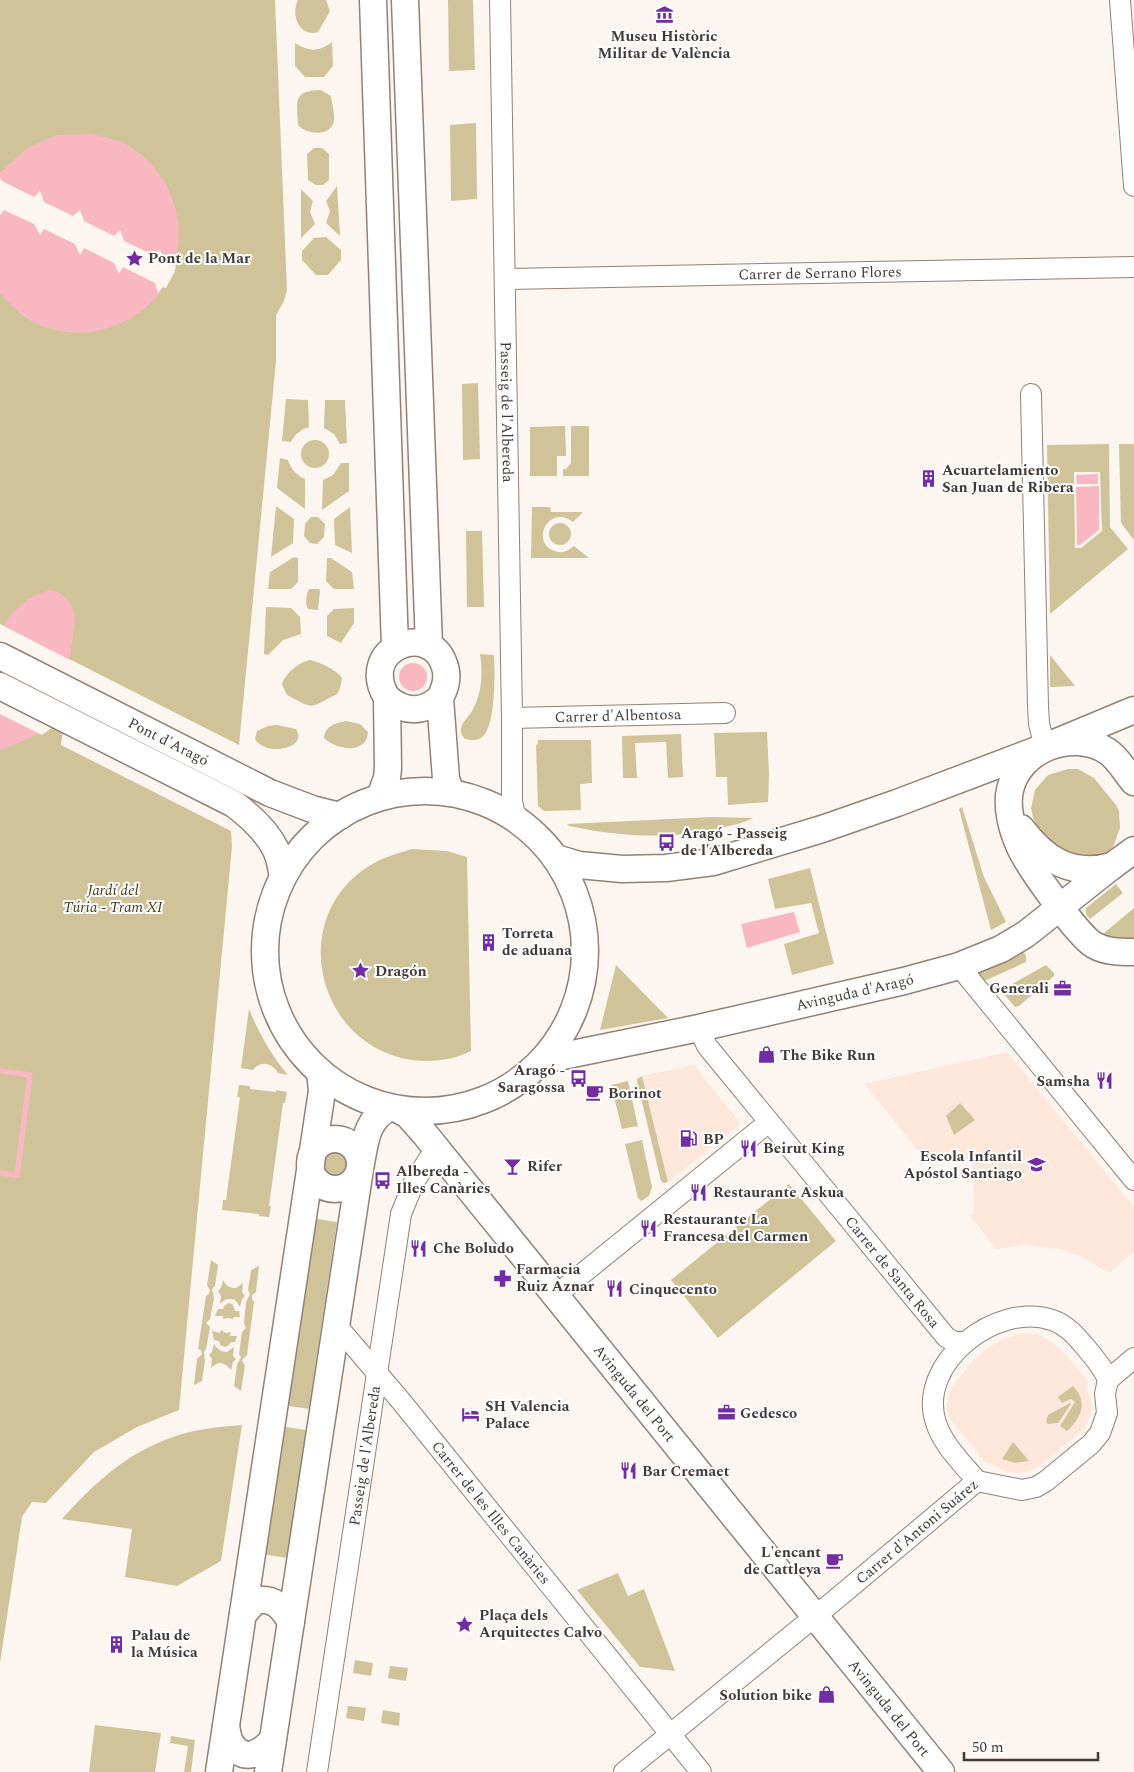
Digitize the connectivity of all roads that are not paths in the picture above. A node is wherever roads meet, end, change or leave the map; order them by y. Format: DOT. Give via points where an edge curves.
graph roads {
  1 [pos="373,0"];
  2 [pos="405,0"];
  3 [pos="500,0"];
  4 [pos="1120,0"];
  5 [pos="1134,186"];
  6 [pos="1134,267"];
  7 [pos="382,272"];
  8 [pos="415,273"];
  9 [pos="505,279"];
  10 [pos="416,299"];
  11 [pos="383,300"];
  12 [pos="1031,394"];
  13 [pos="428,646"];
  14 [pos="396,647"];
  15 [pos="0,656"];
  16 [pos="0,686"];
  17 [pos="388,698"];
  18 [pos="440,698"];
  19 [pos="1134,710"];
  20 [pos="725,713"];
  21 [pos="512,718"];
  22 [pos="1045,747"];
  23 [pos="1134,782"];
  24 [pos="451,793"];
  25 [pos="380,797"];
  26 [pos="1009,803"];
  27 [pos="340,816"];
  28 [pos="521,823"];
  29 [pos="1134,841"];
  30 [pos="1134,850"];
  31 [pos="556,858"];
  32 [pos="1112,866"];
  33 [pos="283,877"];
  34 [pos="1060,907"];
  35 [pos="1129,953"];
  36 [pos="960,966"];
  37 [pos="699,1028"];
  38 [pos="543,1060"];
  39 [pos="320,1072"];
  40 [pos="394,1108"];
  41 [pos="769,1122"];
  42 [pos="436,1148"];
  43 [pos="310,1161"];
  44 [pos="360,1169"];
  45 [pos="1134,1180"];
  46 [pos="555,1296"];
  47 [pos="337,1326"];
  48 [pos="965,1342"];
  49 [pos="1134,1358"];
  50 [pos="377,1373"];
  51 [pos="1108,1380"];
  52 [pos="977,1481"];
  53 [pos="242,1614"];
  54 [pos="814,1616"];
  55 [pos="291,1622"];
  56 [pos="226,1726"];
  57 [pos="670,1734"];
  58 [pos="273,1739"];
  59 [pos="219,1772"];
  60 [pos="268,1772"];
  61 [pos="317,1772"];
  62 [pos="624,1772"];
  63 [pos="701,1772"];
  64 [pos="941,1772"];
  1 -- 7 [label="main road"];
  2 -- 8 [label="main road"];
  3 -- 9 [label="street, Passeig de l'Albereda"];
  4 -- 5 [label="street"];
  6 -- 9 [label="street, Carrer de Serrano Flores"];
  7 -- 8 [label="main road" via="398,260 411,266"];
  7 -- 11 [label="main road"];
  8 -- 10 [label="main road"];
  9 -- 21 [label="street, Passeig de l'Albereda"];
  10 -- 11 [label="main road" via="400,312 387,307"];
  10 -- 13 [label="main road"];
  11 -- 14 [label="main road"];
  12 -- 22 [label="street" via="1038,706"];
  13 -- 14 [label="main road" via="412,642"];
  13 -- 18 [label="main road" via="437,652 446,669 445,689"];
  14 -- 17 [label="main road" via="382,662 380,671 382,690"];
  15 -- 27 [label="main road, Pont d'Aragó" via="293,802"];
  16 -- 33 [label="main road, Pont d'Aragó" via="234,804 260,827 276,850"];
  17 -- 18 [label="main road" via="395,705 414,710 424,709"];
  17 -- 25 [label="main road" via="388,768"];
  18 -- 24 [label="main road" via="446,779"];
  19 -- 22 [label="main road"];
  20 -- 21 [label="street, Carrer d'Albentosa"];
  21 -- 28 [label="street, Passeig de l'Albereda" via="512,801"];
  22 -- 23 [label="main road" via="1066,741 1087,742 1107,750"];
  22 -- 26 [label="main road" via="1017,772 1010,789"];
  22 -- 31 [label="main road" via="822,829 712,862 666,868 622,868 579,865"];
  24 -- 25 [label="main road" via="412,792"];
  24 -- 28 [label="main road" via="500,810"];
  25 -- 27 [label="main road"];
  26 -- 32 [label="main road" via="1033,845 1051,858 1081,870"];
  26 -- 34 [label="main road" via="1019,846"];
  27 -- 33 [label="main road" via="301,849"];
  28 -- 31 [label="main road"];
  29 -- 32 [label="main road"];
  30 -- 32 [label="main road, Avinguda d'Aragó"];
  31 -- 38 [label="main road" via="582,916 584,979 567,1027"];
  32 -- 34 [label="main road, Avinguda d'Aragó"];
  33 -- 39 [label="main road" via="272,902 265,957 277,1011 306,1058"];
  34 -- 35 [label="main road" via="1085,939 1101,948"];
  34 -- 36 [label="main road, Avinguda d'Aragó" via="1018,939"];
  36 -- 37 [label="main road, Avinguda d'Aragó" via="904,982"];
  36 -- 45 [label="street"];
  37 -- 38 [label="main road, Avinguda d'Aragó"];
  37 -- 41 [label="street, Carrer de Santa Rosa" via="707,1046"];
  38 -- 40 [label="main road" via="496,1096 448,1110"];
  39 -- 40 [label="main road" via="351,1093"];
  39 -- 43 [label="main road" via="322,1091"];
  40 -- 42 [label="main road, Avinguda del Port" via="408,1115"];
  40 -- 44 [label="main road" via="379,1113 369,1129"];
  41 -- 46 [label="street"];
  41 -- 48 [label="street, Carrer de Santa Rosa" via="946,1337 954,1342"];
  42 -- 46 [label="main road, Avinguda del Port"];
  42 -- 50 [label="street, Passeig de l'Albereda" via="412,1187 401,1214"];
  43 -- 44 [label="main road" via="314,1177 327,1188 344,1188 352,1183"];
  43 -- 44 [label="main road" via="324,1142 339,1140 353,1147"];
  43 -- 53 [label="main road"];
  44 -- 47 [label="main road"];
  46 -- 54 [label="main road, Avinguda del Port"];
  47 -- 50 [label="street, Carrer de les Illes Canàries"];
  47 -- 55 [label="main road"];
  48 -- 51 [label="street" via="1009,1318 1038,1316 1054,1320 1077,1338 1104,1370"];
  48 -- 52 [label="street" via="938,1376 932,1405 941,1435"];
  49 -- 51 [label="street"];
  50 -- 57 [label="street, Carrer de les Illes Canàries"];
  50 -- 61 [label="street, Passeig de l'Albereda"];
  51 -- 52 [label="street, Carrer d'Antoni Suárez" via="1105,1394 1107,1413 1100,1433 1046,1482 1022,1490"];
  52 -- 54 [label="street, Carrer d'Antoni Suárez"];
  53 -- 55 [label="main road" via="256,1600 266,1599 283,1608"];
  53 -- 56 [label="main road"];
  54 -- 57 [label="street, Carrer d'Antoni Suárez"];
  54 -- 64 [label="main road, Avinguda del Port"];
  55 -- 58 [label="main road"];
  56 -- 58 [label="main road" via="229,1741 245,1754 255,1755 265,1750"];
  56 -- 59 [label="main road"];
  57 -- 62 [label="street, Carrer d'Antoni Suárez"];
  57 -- 63 [label="street, Carrer de les Illes Canàries"];
  58 -- 60 [label="main road"];
}
